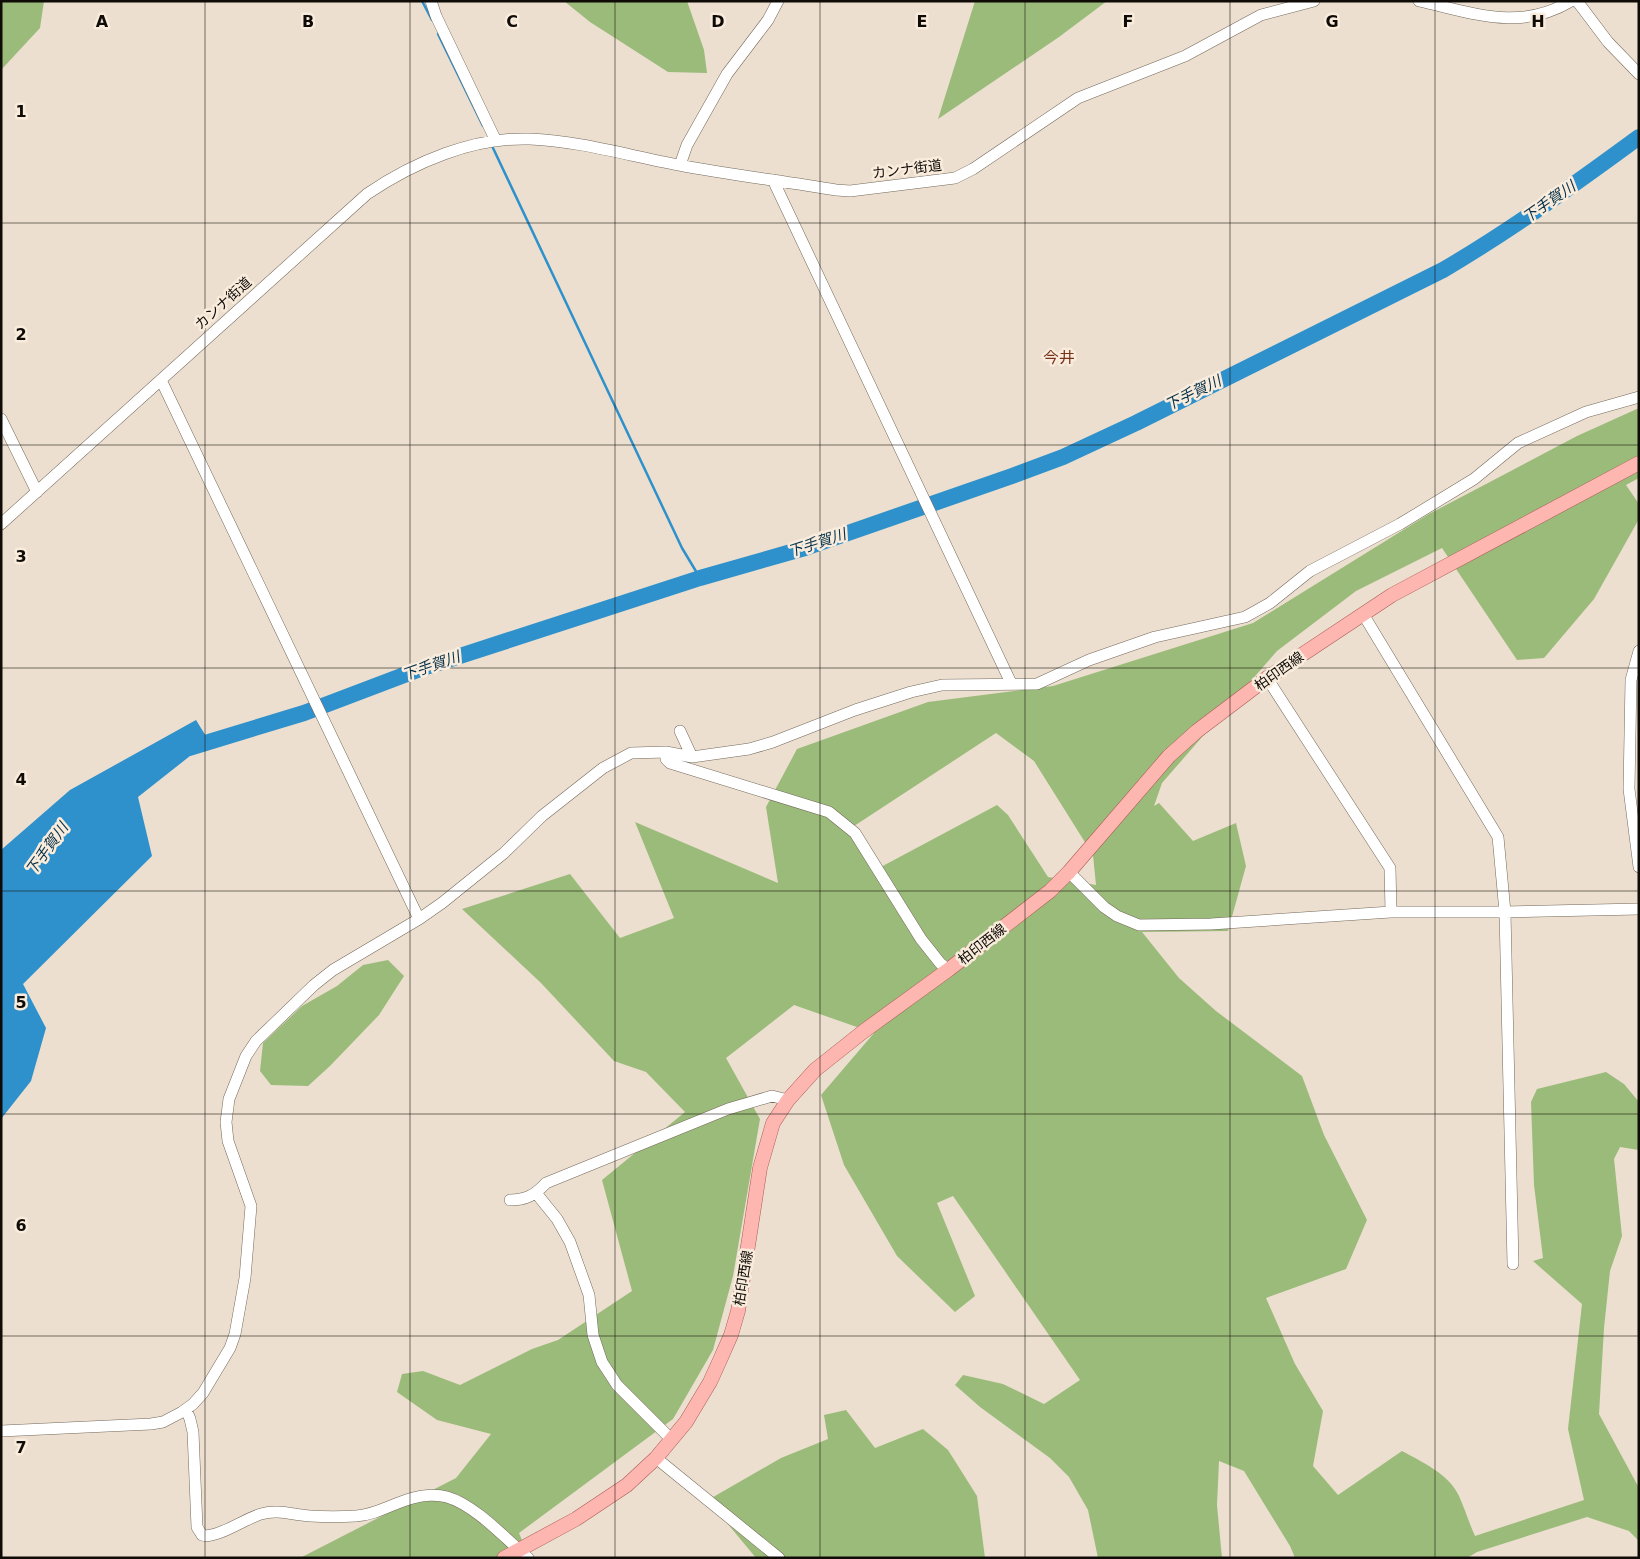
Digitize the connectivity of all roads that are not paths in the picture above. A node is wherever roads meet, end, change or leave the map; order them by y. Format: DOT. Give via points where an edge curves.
graph roads {
  1 [pos="431,1"];
  2 [pos="778,1"];
  3 [pos="1314,1"];
  4 [pos="1419,1"];
  5 [pos="1571,1"];
  6 [pos="1577,1"];
  7 [pos="1558,4"];
  8 [pos="1639,74"];
  9 [pos="492,142"];
  10 [pos="680,166"];
  11 [pos="773,180"];
  12 [pos="161,380"];
  13 [pos="1639,397"];
  14 [pos="1,419"];
  15 [pos="1639,463"];
  16 [pos="37,492"];
  17 [pos="1,524"];
  18 [pos="1363,614"];
  19 [pos="1639,651"];
  20 [pos="1267,678"];
  21 [pos="1011,683"];
  22 [pos="680,731"];
  23 [pos="666,752"];
  24 [pos="692,757"];
  25 [pos="1639,867"];
  26 [pos="1068,872"];
  27 [pos="1639,909"];
  28 [pos="1391,912"];
  29 [pos="1505,912"];
  30 [pos="419,919"];
  31 [pos="948,970"];
  32 [pos="788,1100"];
  33 [pos="536,1194"];
  34 [pos="510,1200"];
  35 [pos="1513,1264"];
  36 [pos="186,1410"];
  37 [pos="1,1431"];
  38 [pos="672,1440"];
  39 [pos="656,1458"];
  40 [pos="524,1554"];
  41 [pos="504,1558"];
  42 [pos="779,1558"];
  1 -- 9 [label="street"];
  2 -- 10 [label="street" via="768,20 727,74 687,145"];
  3 -- 11 [label="street, カンナ街道" via="1261,15 1185,56 1078,98 955,178 850,191"];
  4 -- 7 [label="street" via="1497,18 1517,19 1538,16"];
  5 -- 7 [label="street"];
  6 -- 8 [label="street" via="1608,42"];
  9 -- 10 [label="street, カンナ街道" via="523,139 555,141"];
  9 -- 12 [label="street, カンナ街道" via="431,160 390,178 368,194"];
  10 -- 11 [label="street, カンナ街道"];
  11 -- 21 [label="street"];
  12 -- 16 [label="street, カンナ街道"];
  12 -- 30 [label="street"];
  13 -- 21 [label="street" via="1586,412 1518,443 1474,479 1400,524 1310,571 1270,604 1245,617 1155,637 1089,660 1037,684"];
  14 -- 16 [label="street"];
  15 -- 18 [label="main road, 柏印西線" via="1420,579"];
  16 -- 17 [label="street, カンナ街道"];
  18 -- 20 [label="main road, 柏印西線"];
  18 -- 29 [label="street" via="1498,837"];
  19 -- 25 [label="street" via="1631,680 1629,789"];
  20 -- 26 [label="main road, 柏印西線" via="1169,756"];
  20 -- 28 [label="street" via="1390,868"];
  21 -- 24 [label="street" via="942,685 910,692 773,742 749,749"];
  22 -- 24 [label="street"];
  23 -- 24 [label="street"];
  23 -- 30 [label="street" via="632,753 602,768 542,816 497,859"];
  23 -- 31 [label="street" via="670,763 829,812 847,825 920,939"];
  26 -- 28 [label="street" via="1104,907 1139,925 1211,924"];
  26 -- 31 [label="main road, 柏印西線" via="1050,891"];
  27 -- 29 [label="street"];
  28 -- 29 [label="street"];
  29 -- 35 [label="street"];
  30 -- 36 [label="street" via="332,970 271,1026 246,1056 229,1099 226,1122 228,1141 251,1206 245,1278 230,1348 203,1393"];
  31 -- 32 [label="main road, 柏印西線" via="815,1070"];
  32 -- 33 [label="street" via="772,1096 728,1109 546,1183"];
  32 -- 38 [label="main road, 柏印西線" via="773,1123 762,1161 742,1289 731,1335 710,1382"];
  33 -- 34 [label="street"];
  33 -- 38 [label="street" via="558,1220 570,1242 589,1295 593,1335 602,1362 617,1385"];
  36 -- 37 [label="street" via="163,1422 151,1424"];
  36 -- 40 [label="street" via="192,1432 197,1527 202,1536 212,1536 271,1512 356,1516 431,1495 446,1496 460,1502"];
  38 -- 39 [label="main road, 柏印西線"];
  39 -- 40 [label="main road, 柏印西線" via="627,1485"];
  39 -- 42 [label="street"];
  40 -- 41 [label="main road, 柏印西線"];
}
